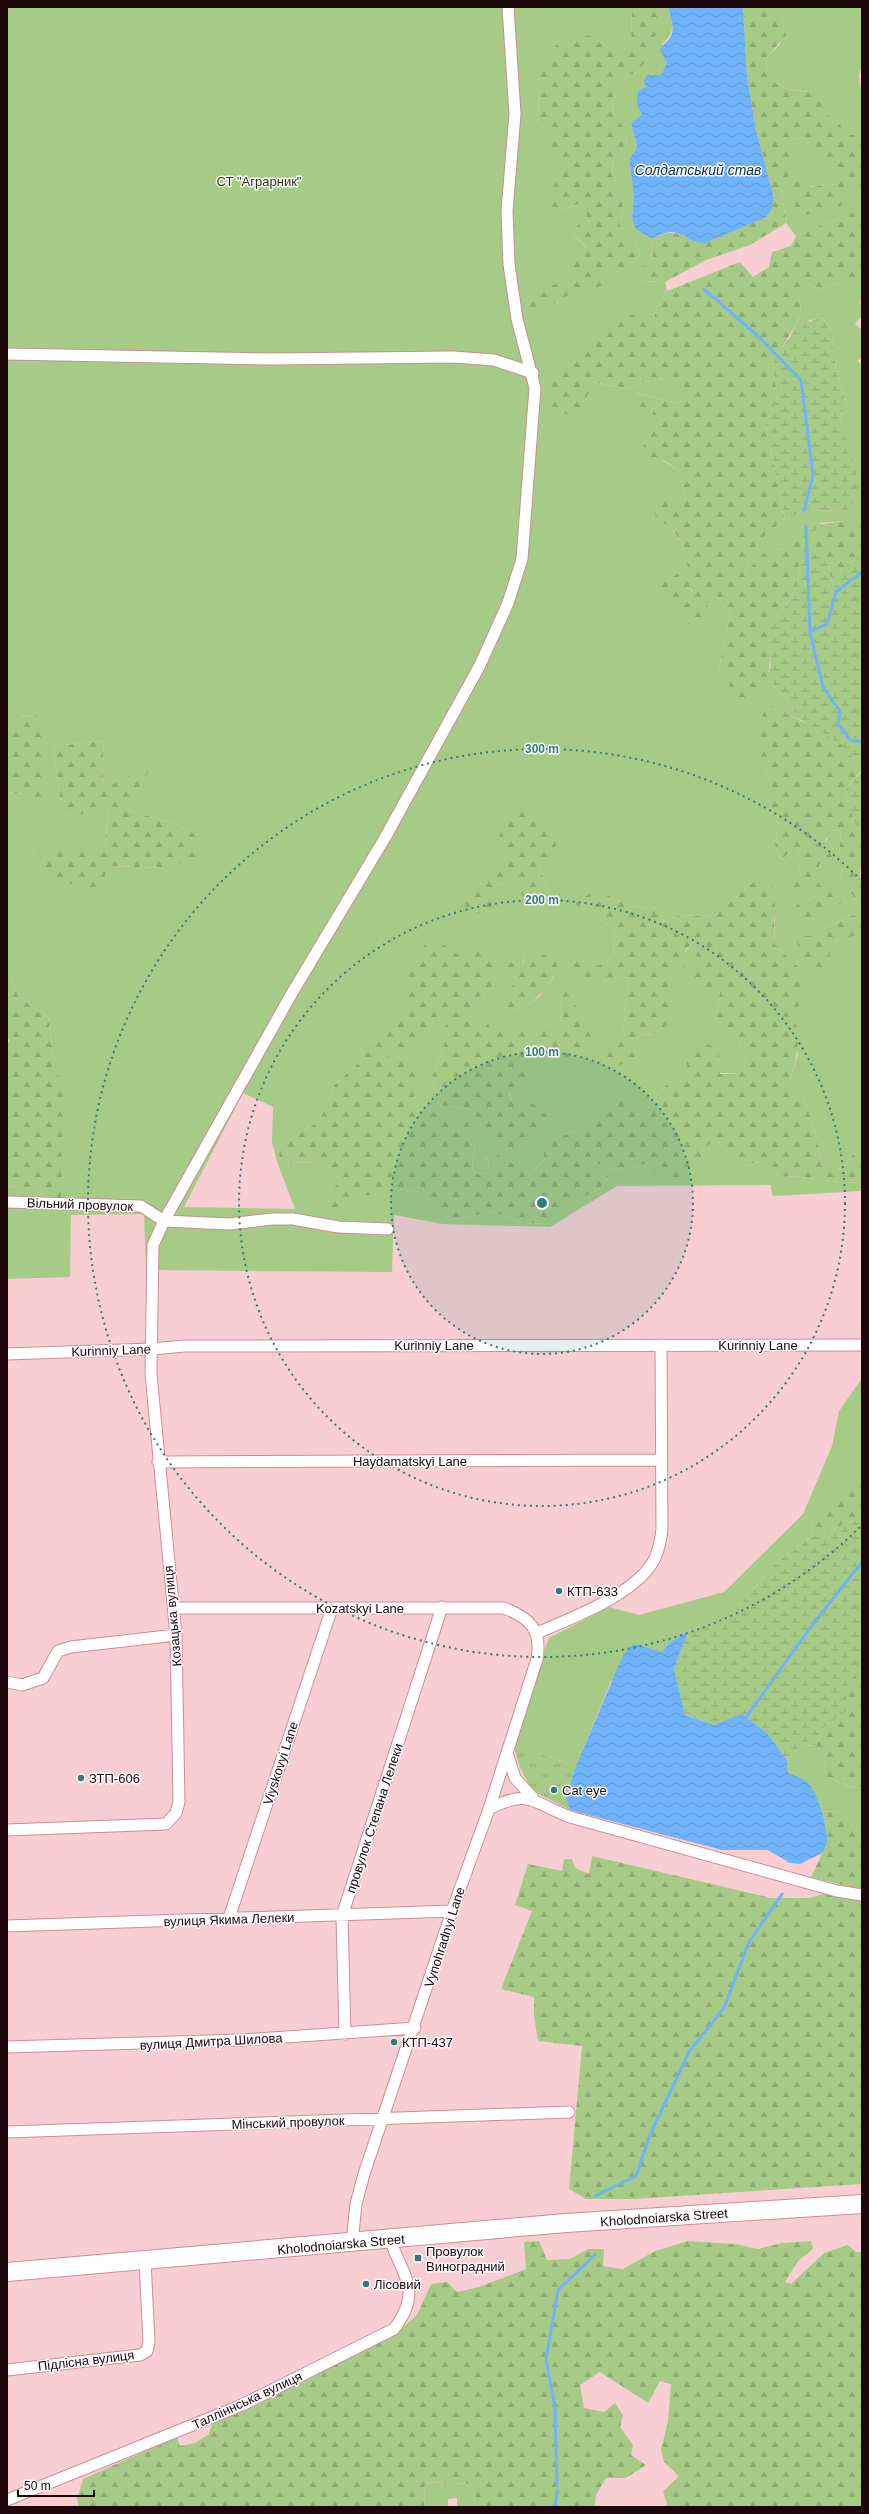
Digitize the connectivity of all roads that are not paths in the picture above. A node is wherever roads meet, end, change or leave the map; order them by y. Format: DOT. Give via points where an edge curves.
graph roads {
  1 [pos="508,7"];
  2 [pos="7,354"];
  3 [pos="533,373"];
  4 [pos="7,1202"];
  5 [pos="164,1221"];
  6 [pos="388,1229"];
  7 [pos="662,1345"];
  8 [pos="862,1345"];
  9 [pos="152,1350"];
  10 [pos="7,1354"];
  11 [pos="662,1460"];
  12 [pos="158,1462"];
  13 [pos="442,1607"];
  14 [pos="174,1608"];
  15 [pos="332,1608"];
  16 [pos="537,1633"];
  17 [pos="176,1635"];
  18 [pos="7,1682"];
  19 [pos="507,1753"];
  20 [pos="533,1798"];
  21 [pos="489,1809"];
  22 [pos="7,1830"];
  23 [pos="862,1895"];
  24 [pos="452,1911"];
  25 [pos="342,1916"];
  26 [pos="229,1918"];
  27 [pos="7,1926"];
  28 [pos="415,2028"];
  29 [pos="345,2034"];
  30 [pos="7,2047"];
  31 [pos="569,2112"];
  32 [pos="382,2119"];
  33 [pos="7,2132"];
  34 [pos="862,2204"];
  35 [pos="390,2239"];
  36 [pos="352,2243"];
  37 [pos="145,2261"];
  38 [pos="7,2272"];
  39 [pos="7,2370"];
  40 [pos="7,2500"];
  1 -- 3 [label="street" via="515,114 508,211 509,264 517,319"];
  2 -- 3 [label="street" via="273,359 453,357 494,360"];
  3 -- 5 [label="street" via="535,388 522,559 508,603 480,665 386,836 292,993"];
  4 -- 5 [label="street, Вільний провулок" via="140,1206"];
  5 -- 6 [label="street, Вільний провулок" via="230,1224 293,1219 338,1227"];
  5 -- 9 [label="street, Козацька вулиця" via="153,1245"];
  7 -- 8 [label="street, Kurinniy Lane"];
  7 -- 9 [label="street, Kurinniy Lane" via="184,1346"];
  7 -- 11 [label="street"];
  9 -- 10 [label="street, Kurinniy Lane"];
  9 -- 12 [label="street, Козацька вулиця" via="151,1374"];
  11 -- 12 [label="street, Haydamatskyi Lane"];
  11 -- 16 [label="street" via="662,1529 654,1560 631,1584 602,1604"];
  12 -- 14 [label="street, Козацька вулиця"];
  13 -- 15 [label="street, Kozatskyi Lane"];
  13 -- 16 [label="street, Kozatskyi Lane" via="504,1608 529,1622"];
  13 -- 25 [label="street, провулок Степана Лелеки"];
  14 -- 15 [label="street, Kozatskyi Lane"];
  14 -- 17 [label="street, Козацька вулиця"];
  15 -- 26 [label="street, Viyskovyi Lane"];
  16 -- 19 [label="street, Vynohradnyi Lane" via="539,1646 536,1659"];
  17 -- 18 [label="street" via="58,1650 43,1678 22,1685"];
  17 -- 22 [label="street, Козацька вулиця" via="179,1802 176,1813 166,1824"];
  19 -- 20 [label="street" via="516,1778"];
  19 -- 21 [label="street, Vynohradnyi Lane"];
  20 -- 21 [label="street" via="508,1799"];
  20 -- 23 [label="street" via="550,1809 570,1817 830,1890"];
  21 -- 24 [label="street, Vynohradnyi Lane"];
  24 -- 25 [label="street, вулиця Якима Лелеки"];
  24 -- 28 [label="street, Vynohradnyi Lane"];
  25 -- 26 [label="street, вулиця Якима Лелеки"];
  25 -- 29 [label="street, провулок Степана Лелеки"];
  26 -- 27 [label="street, вулиця Якима Лелеки"];
  28 -- 29 [label="street, вулиця Дмитра Шилова"];
  28 -- 32 [label="street, Vynohradnyi Lane"];
  29 -- 30 [label="street, вулиця Дмитра Шилова" via="157,2044"];
  31 -- 32 [label="street, Мінський провулок"];
  32 -- 33 [label="street, Мінський провулок"];
  32 -- 36 [label="street, Vynohradnyi Lane" via="356,2204"];
  34 -- 35 [label="main road, Kholodnoiarska Street" via="574,2223"];
  35 -- 36 [label="main road, Kholodnoiarska Street"];
  35 -- 40 [label="street, Талліннська вулиця" via="408,2278 410,2299 405,2314 394,2329 242,2405"];
  36 -- 37 [label="main road, Kholodnoiarska Street"];
  37 -- 38 [label="main road, Kholodnoiarska Street"];
  37 -- 39 [label="street, Підлісна вулиця" via="149,2342 147,2351 140,2355"];
}
